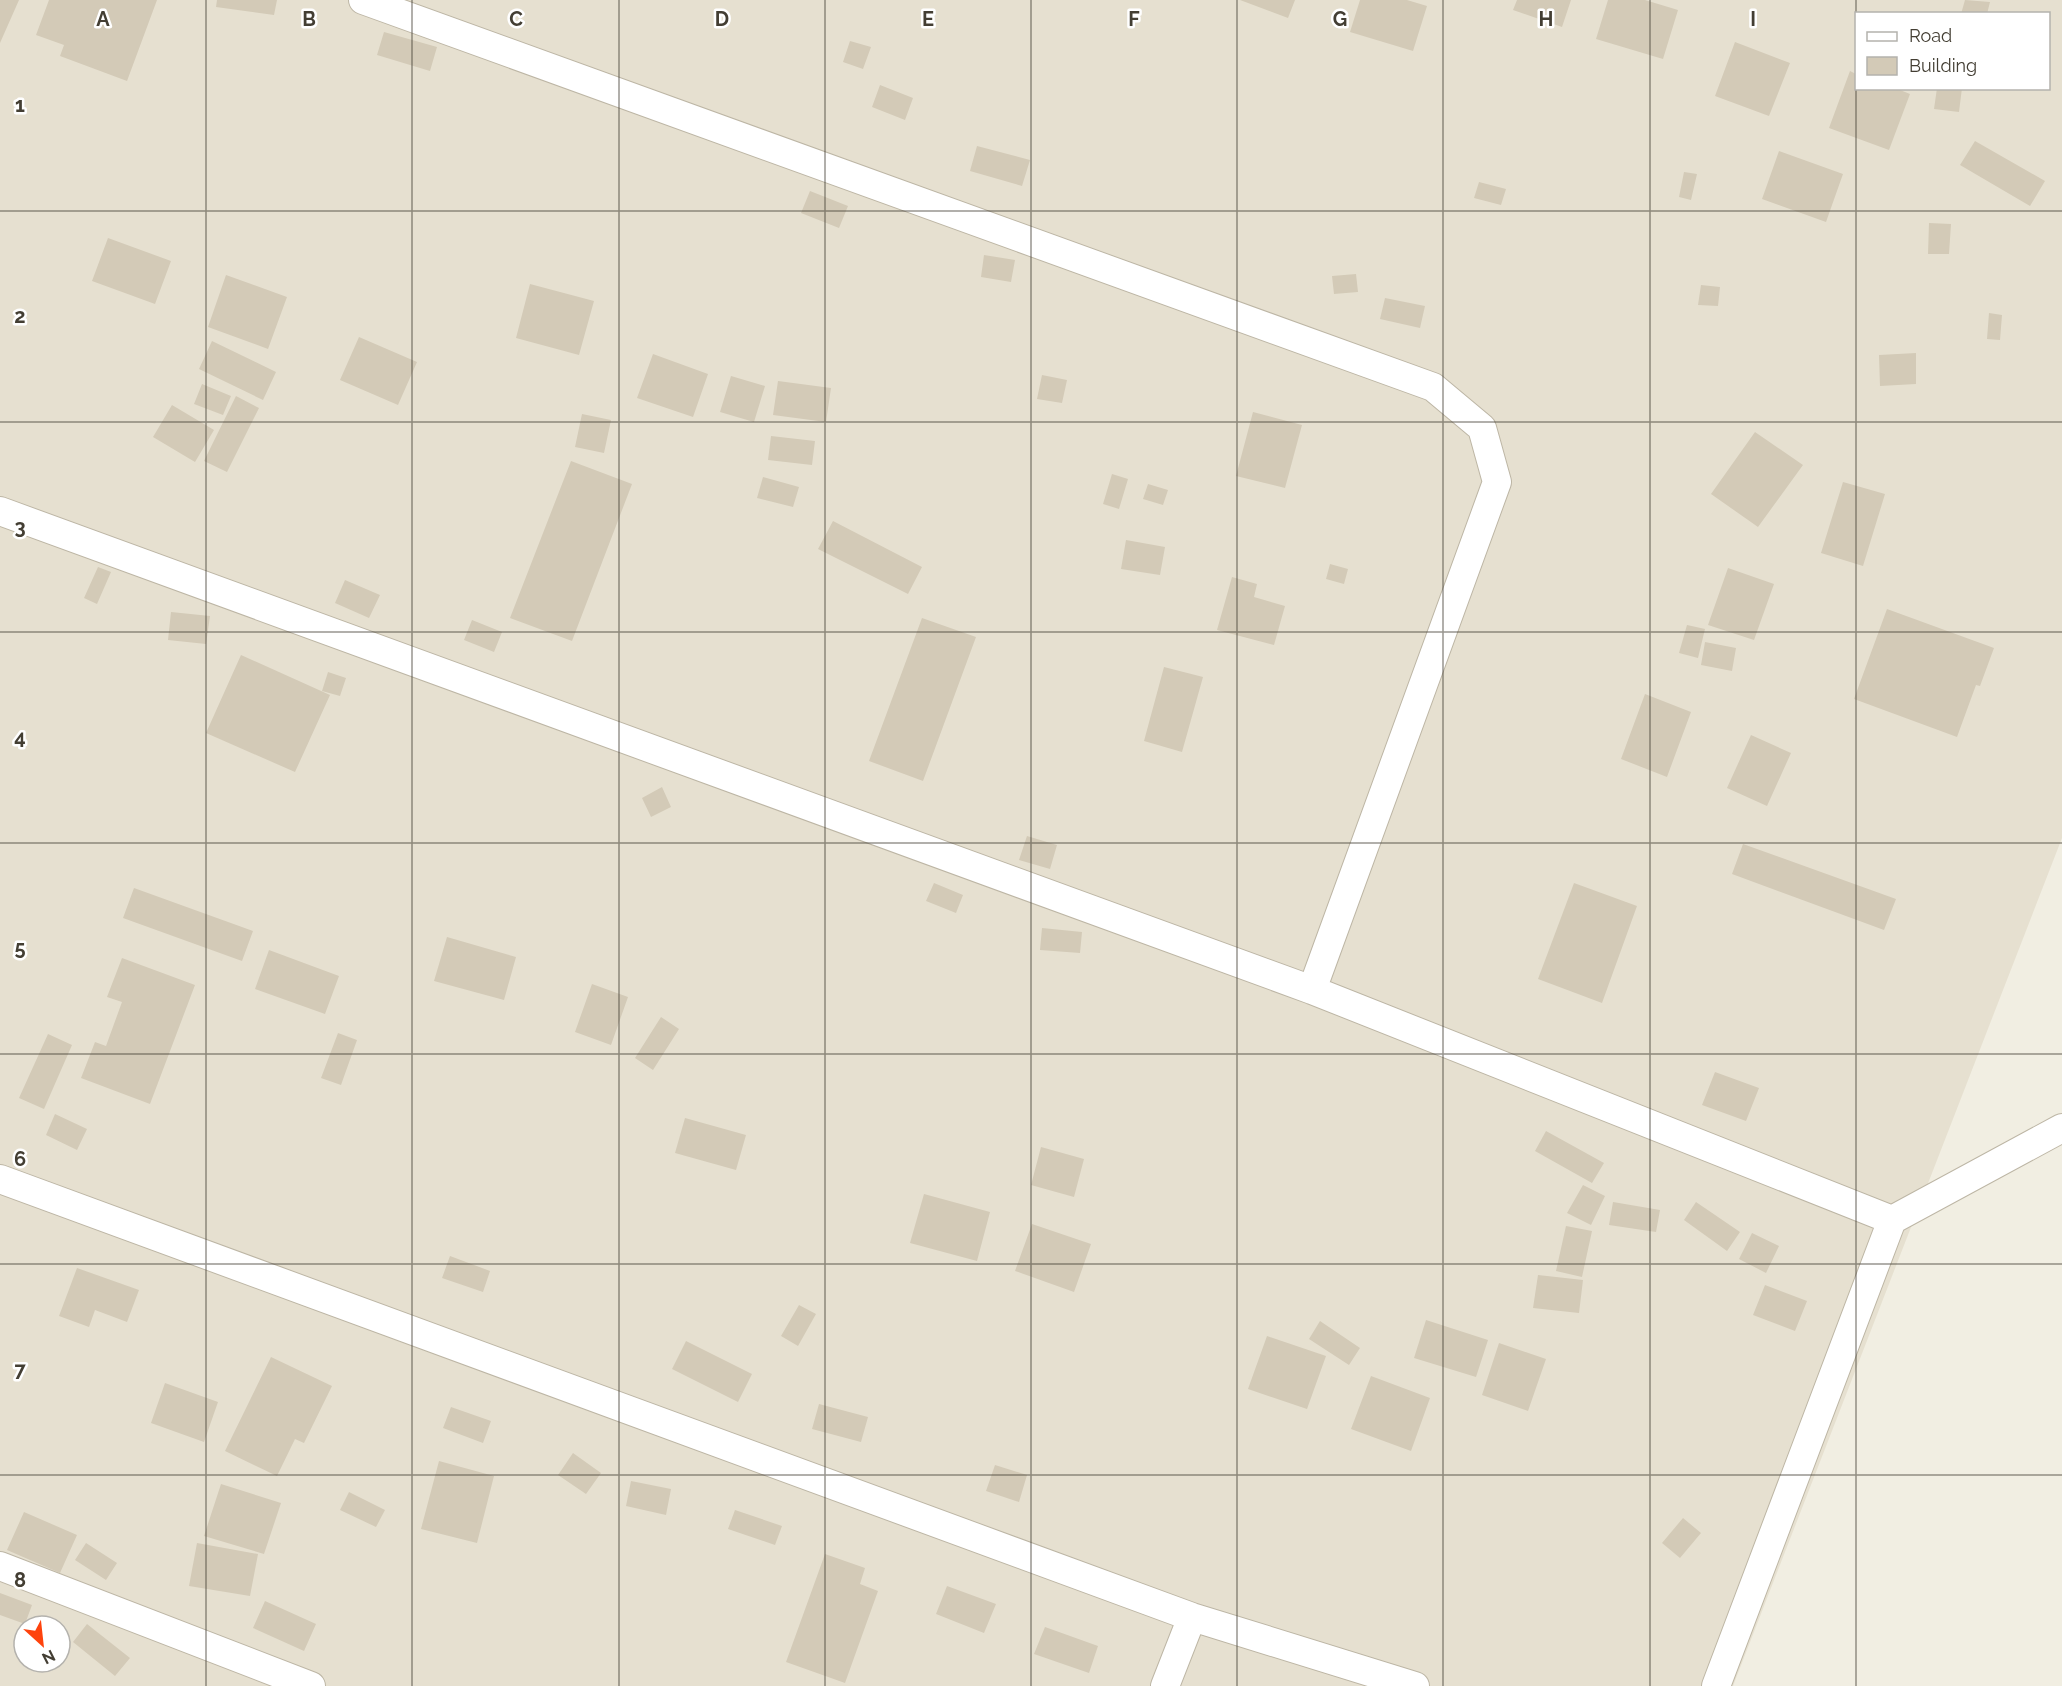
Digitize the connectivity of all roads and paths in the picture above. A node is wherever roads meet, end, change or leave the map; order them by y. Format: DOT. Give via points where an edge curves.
graph roads {
  1 [pos="363,0"];
  2 [pos="0,511"];
  3 [pos="1312,990"];
  4 [pos="2062,1128"];
  5 [pos="0,1179"];
  6 [pos="1892,1220"];
  7 [pos="0,1566"];
  8 [pos="1192,1617"];
  9 [pos="311,1686"];
  10 [pos="1165,1686"];
  11 [pos="1415,1686"];
  12 [pos="1716,1686"];
  1 -- 3 [label="street" via="1433,387 1482,428 1497,482"];
  2 -- 3 [label="street"];
  3 -- 6 [label="street"];
  4 -- 6 [label="street"];
  5 -- 8 [label="street"];
  6 -- 12 [label="street"];
  7 -- 9 [label="street"];
  8 -- 10 [label="street"];
  8 -- 11 [label="street"];
}
